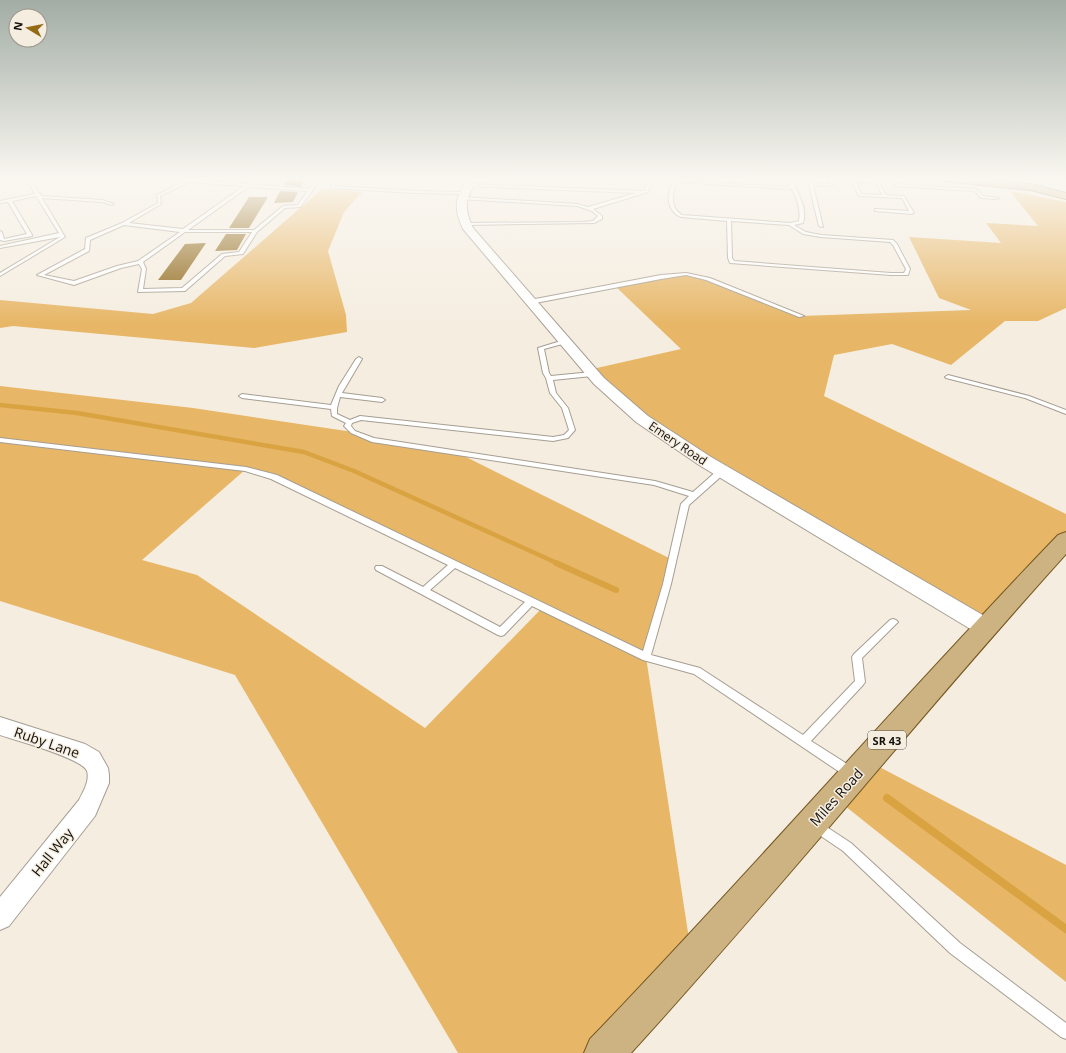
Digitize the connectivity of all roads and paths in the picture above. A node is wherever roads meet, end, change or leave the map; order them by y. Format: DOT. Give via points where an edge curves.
graph roads {
  1 [pos="25,227"];
  2 [pos="58,227"];
  3 [pos="116,227"];
  4 [pos="152,227"];
  5 [pos="191,227"];
  6 [pos="261,227"];
  7 [pos="467,227"];
  8 [pos="729,227"];
  9 [pos="795,227"];
  10 [pos="186,231"];
  11 [pos="0,232"];
  12 [pos="255,232"];
  13 [pos="62,234"];
  14 [pos="22,242"];
  15 [pos="0,247"];
  16 [pos="44,249"];
  17 [pos="140,262"];
  18 [pos="0,275"];
  19 [pos="530,302"];
  20 [pos="801,316"];
  21 [pos="564,342"];
  22 [pos="359,359"];
  23 [pos="592,374"];
  24 [pos="948,377"];
  25 [pos="549,378"];
  26 [pos="338,395"];
  27 [pos="242,396"];
  28 [pos="382,400"];
  29 [pos="333,407"];
  30 [pos="1066,412"];
  31 [pos="350,422"];
  32 [pos="0,440"];
  33 [pos="722,471"];
  34 [pos="694,495"];
  35 [pos="1066,540"];
  36 [pos="454,564"];
  37 [pos="379,568"];
  38 [pos="424,591"];
  39 [pos="531,601"];
  40 [pos="893,622"];
  41 [pos="985,627"];
  42 [pos="646,657"];
  43 [pos="0,726"];
  44 [pos="804,741"];
  45 [pos="856,775"];
  46 [pos="98,783"];
  47 [pos="812,824"];
  48 [pos="0,917"];
  49 [pos="1066,1032"];
  50 [pos="604,1053"];
  1 -- 11 [label="lane" via="30,235 7,240 2,240"];
  2 -- 13 [label="lane"];
  3 -- 17 [label="lane" via="88,239 87,250 39,275 74,283"];
  4 -- 10 [label="lane"];
  5 -- 10 [label="lane"];
  6 -- 12 [label="lane"];
  7 -- 19 [label="street, Emery Road"];
  8 -- 9 [label="lane" via="732,262 906,274 908,269 891,241 820,236 805,233"];
  10 -- 12 [label="lane"];
  10 -- 17 [label="lane"];
  12 -- 17 [label="lane" via="241,253 224,255 184,290 140,292 144,269"];
  13 -- 14 [label="lane"];
  13 -- 16 [label="lane" via="64,237 61,240"];
  14 -- 15 [label="lane"];
  14 -- 16 [label="lane"];
  16 -- 18 [label="lane"];
  19 -- 20 [label="lane" via="686,274 708,278"];
  19 -- 21 [label="street, Emery Road"];
  21 -- 23 [label="street, Emery Road"];
  21 -- 25 [label="lane" via="541,348"];
  22 -- 26 [label="lane"];
  23 -- 25 [label="lane"];
  23 -- 33 [label="street, Emery Road" via="642,419"];
  24 -- 30 [label="lane" via="1027,397"];
  25 -- 31 [label="lane" via="553,393 565,408 572,430 566,437 553,439 360,418"];
  26 -- 28 [label="lane"];
  26 -- 29 [label="lane"];
  27 -- 29 [label="lane"];
  29 -- 31 [label="lane" via="334,415"];
  31 -- 34 [label="lane" via="347,426 353,432 372,440 655,483"];
  32 -- 36 [label="lane" via="246,469 274,477"];
  33 -- 34 [label="lane"];
  33 -- 41 [label="street, Emery Road"];
  34 -- 42 [label="lane" via="685,504 667,584"];
  35 -- 41 [label="main road, Miles Road / SR 43"];
  36 -- 38 [label="lane"];
  36 -- 39 [label="lane"];
  37 -- 38 [label="lane"];
  38 -- 39 [label="lane" via="501,632"];
  39 -- 42 [label="lane"];
  40 -- 44 [label="lane" via="857,657 860,682"];
  41 -- 45 [label="main road, Miles Road / SR 43"];
  42 -- 44 [label="lane" via="697,671"];
  43 -- 46 [label="street, Ruby Lane" via="85,755 97,768"];
  44 -- 45 [label="lane"];
  45 -- 47 [label="main road, Miles Road / SR 43"];
  46 -- 48 [label="street, Hall Way" via="87,808"];
  47 -- 49 [label="lane" via="847,847 955,948"];
  47 -- 50 [label="main road, Miles Road / SR 43"];
}
